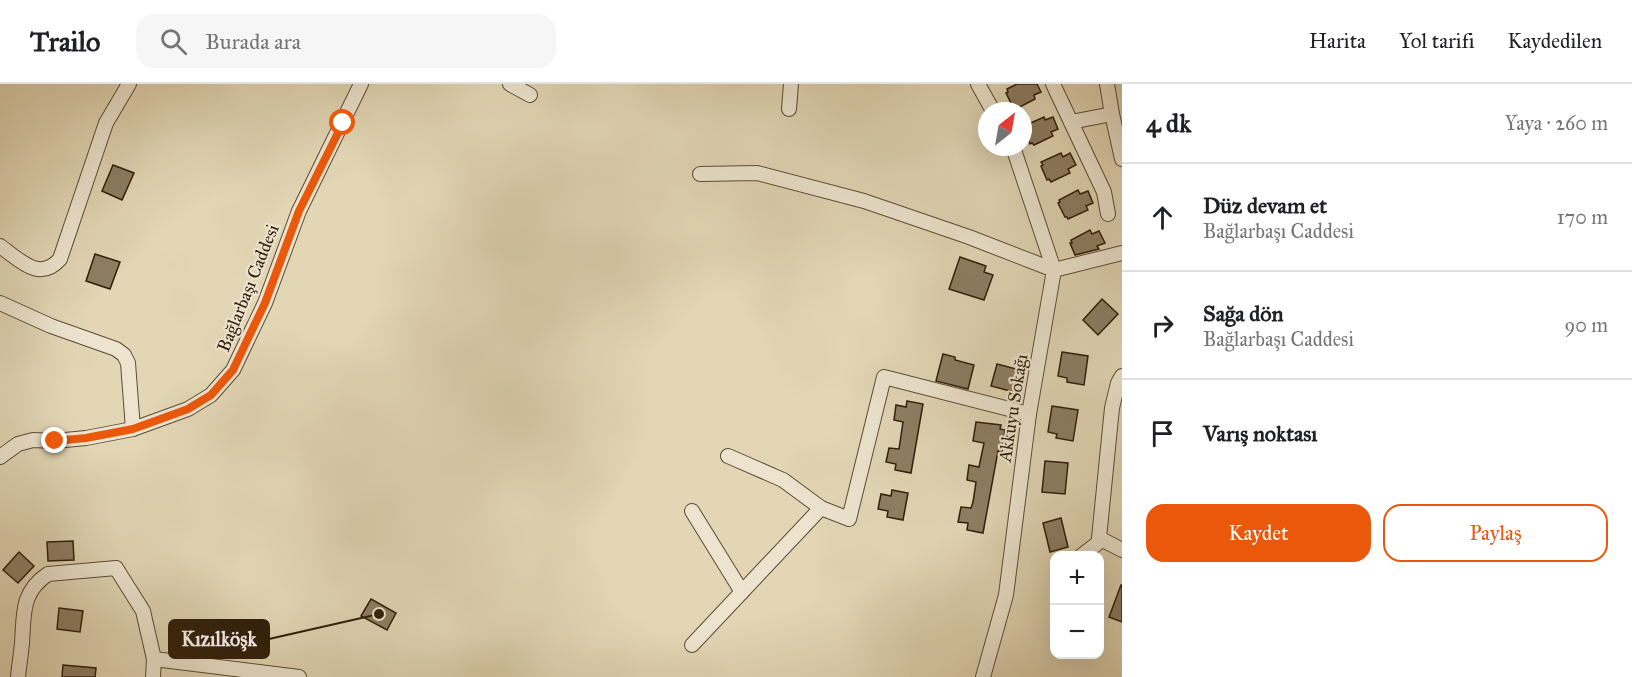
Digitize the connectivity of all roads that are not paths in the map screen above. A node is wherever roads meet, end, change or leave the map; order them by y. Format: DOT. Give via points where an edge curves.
graph roads {
  1 [pos="129,84"];
  2 [pos="361,84"];
  3 [pos="510,84"];
  4 [pos="791,84"];
  5 [pos="978,84"];
  6 [pos="1053,84"];
  7 [pos="1107,84"];
  8 [pos="530,95"];
  9 [pos="988,102"];
  10 [pos="789,109"];
  11 [pos="1112,114"];
  12 [pos="1071,122"];
  13 [pos="1016,156"];
  14 [pos="1122,159"];
  15 [pos="700,174"];
  16 [pos="1108,214"];
  17 [pos="0,246"];
  18 [pos="1122,253"];
  19 [pos="1054,270"];
  20 [pos="0,303"];
  21 [pos="1122,379"];
  22 [pos="1029,414"];
  23 [pos="133,429"];
  24 [pos="728,456"];
  25 [pos="0,457"];
  26 [pos="821,508"];
  27 [pos="692,511"];
  28 [pos="1102,540"];
  29 [pos="1122,550"];
  30 [pos="1087,551"];
  31 [pos="742,592"];
  32 [pos="692,645"];
  33 [pos="154,659"];
  34 [pos="18,677"];
  35 [pos="153,677"];
  36 [pos="299,677"];
  37 [pos="982,677"];
  1 -- 17 [label="street" via="106,123 60,259 50,268 38,270"];
  2 -- 23 [label="street, Bağlarbaşı Caddesi" via="299,211 265,303 233,370 211,395 188,409"];
  3 -- 8 [label="street"];
  4 -- 10 [label="street"];
  5 -- 9 [label="street"];
  6 -- 12 [label="street"];
  7 -- 11 [label="street"];
  11 -- 12 [label="street"];
  11 -- 14 [label="street"];
  12 -- 16 [label="street" via="1104,192"];
  13 -- 19 [label="street, Akkuyu Sokağı"];
  15 -- 19 [label="street" via="757,173 864,201"];
  18 -- 19 [label="street"];
  19 -- 22 [label="street, Akkuyu Sokağı"];
  20 -- 23 [label="street" via="124,355 128,363"];
  21 -- 28 [label="street" via="1112,408 1099,538"];
  22 -- 26 [label="street" via="884,376 849,519"];
  22 -- 37 [label="street, Akkuyu Sokağı" via="1006,595"];
  23 -- 25 [label="street, Bağlarbaşı Caddesi" via="86,438 33,440 18,444"];
  24 -- 26 [label="street" via="783,480"];
  26 -- 31 [label="street"];
  27 -- 31 [label="street"];
  28 -- 29 [label="street"];
  28 -- 30 [label="street"];
  31 -- 32 [label="street"];
  33 -- 34 [label="street" via="142,610 116,568 48,574 27,597"];
  33 -- 35 [label="street"];
  33 -- 36 [label="street"];
}
